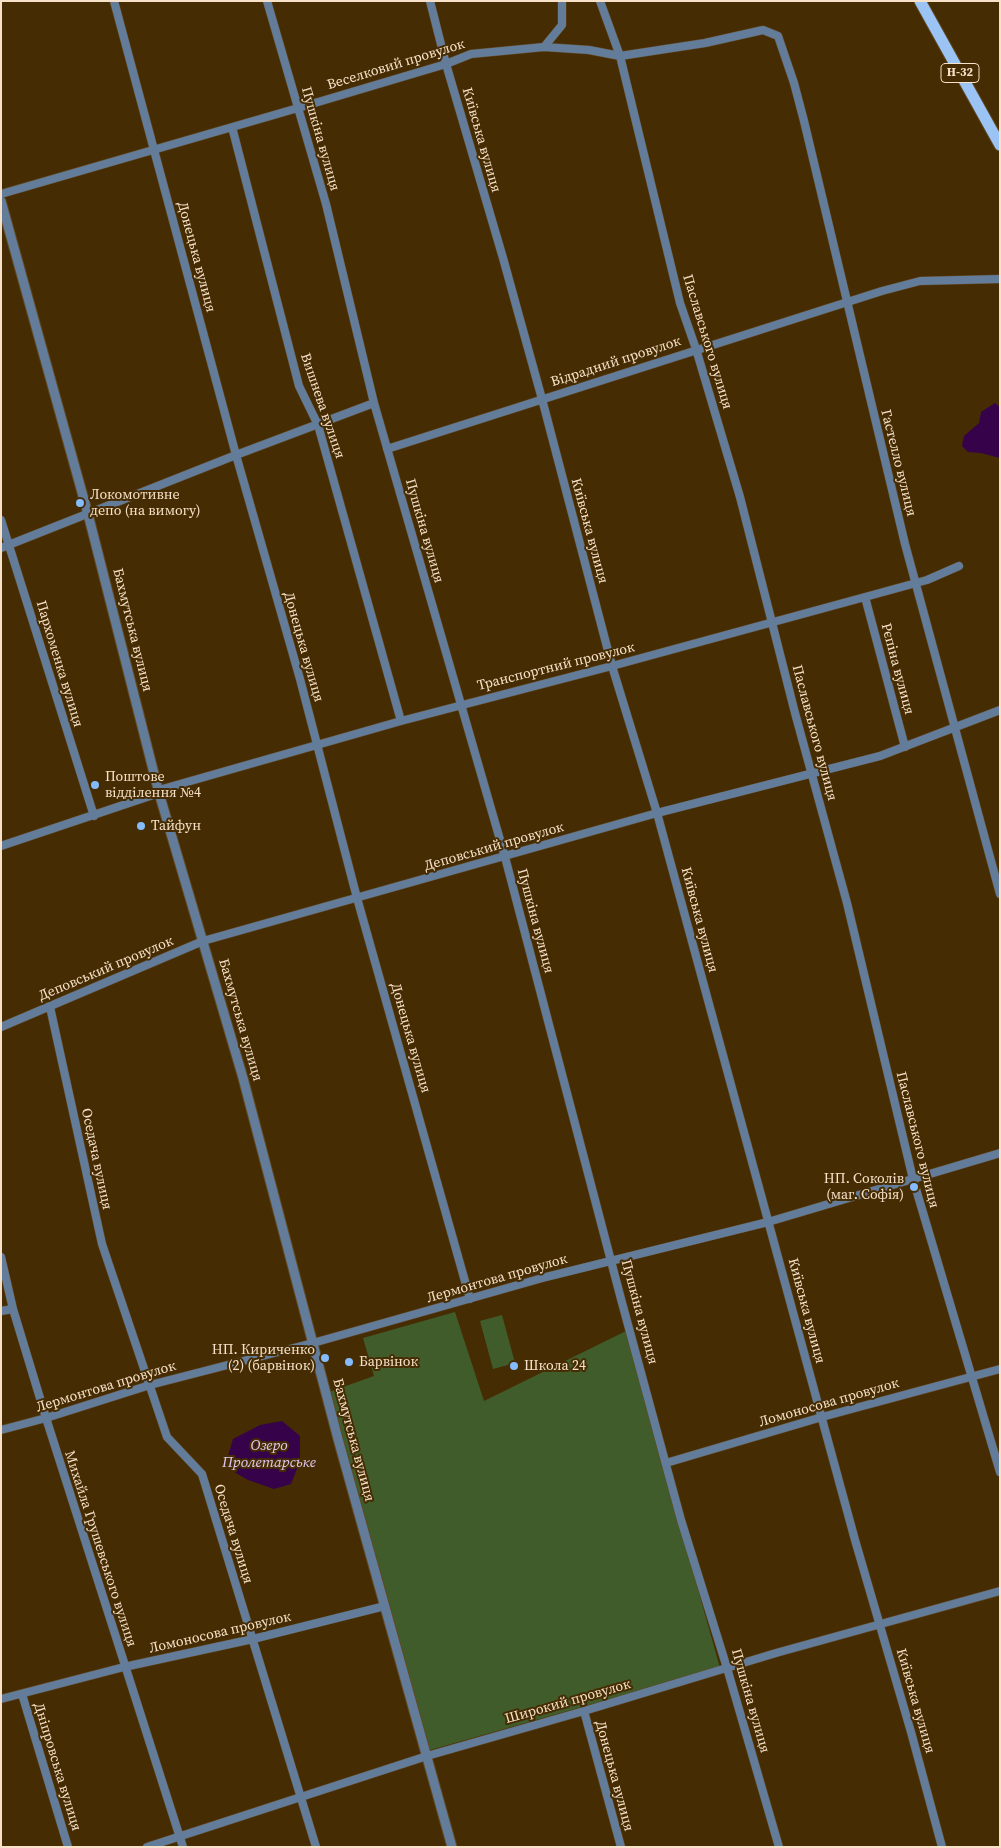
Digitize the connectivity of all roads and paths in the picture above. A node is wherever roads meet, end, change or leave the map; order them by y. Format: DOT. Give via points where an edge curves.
graph roads {
  1 [pos="114,1"];
  2 [pos="267,1"];
  3 [pos="430,1"];
  4 [pos="562,1"];
  5 [pos="600,1"];
  6 [pos="920,1"];
  7 [pos="778,36"];
  8 [pos="544,47"];
  9 [pos="620,56"];
  10 [pos="446,64"];
  11 [pos="298,108"];
  12 [pos="232,127"];
  13 [pos="1000,146"];
  14 [pos="155,150"];
  15 [pos="1,194"];
  16 [pos="1,202"];
  17 [pos="1000,279"];
  18 [pos="846,302"];
  19 [pos="696,349"];
  20 [pos="542,399"];
  21 [pos="374,403"];
  22 [pos="318,425"];
  23 [pos="387,449"];
  24 [pos="236,455"];
  25 [pos="88,514"];
  26 [pos="1,520"];
  27 [pos="5,546"];
  28 [pos="959,566"];
  29 [pos="915,583"];
  30 [pos="865,597"];
  31 [pos="772,623"];
  32 [pos="612,666"];
  33 [pos="462,704"];
  34 [pos="1000,710"];
  35 [pos="401,720"];
  36 [pos="954,728"];
  37 [pos="317,745"];
  38 [pos="905,747"];
  39 [pos="811,773"];
  40 [pos="159,792"];
  41 [pos="657,814"];
  42 [pos="94,816"];
  43 [pos="1,846"];
  44 [pos="505,857"];
  45 [pos="1000,894"];
  46 [pos="358,898"];
  47 [pos="203,941"];
  48 [pos="50,1007"];
  49 [pos="1,1027"];
  50 [pos="1000,1153"];
  51 [pos="912,1179"];
  52 [pos="768,1222"];
  53 [pos="1,1257"];
  54 [pos="612,1261"];
  55 [pos="470,1299"];
  56 [pos="13,1309"];
  57 [pos="1,1312"];
  58 [pos="313,1343"];
  59 [pos="1000,1369"];
  60 [pos="971,1376"];
  61 [pos="150,1385"];
  62 [pos="822,1417"];
  63 [pos="46,1418"];
  64 [pos="1,1430"];
  65 [pos="666,1463"];
  66 [pos="1000,1472"];
  67 [pos="1000,1591"];
  68 [pos="385,1606"];
  69 [pos="881,1625"];
  70 [pos="253,1639"];
  71 [pos="124,1667"];
  72 [pos="727,1668"];
  73 [pos="22,1694"];
  74 [pos="1,1699"];
  75 [pos="584,1711"];
  76 [pos="427,1756"];
  77 [pos="300,1798"];
  78 [pos="180,1837"];
  79 [pos="68,1847"];
  80 [pos="147,1847"];
  81 [pos="183,1847"];
  82 [pos="316,1847"];
  83 [pos="452,1847"];
  84 [pos="621,1847"];
  85 [pos="779,1847"];
  86 [pos="942,1847"];
  1 -- 14 [label="street, Донецька вулиця"];
  2 -- 11 [label="street, Пушкіна вулиця"];
  3 -- 10 [label="street, Київська вулиця"];
  4 -- 8 [label="street" via="562,25"];
  5 -- 9 [label="street, Паславського вулиця"];
  6 -- 13 [label="main road, Н-32"];
  7 -- 9 [label="street, Веселковий провулок" via="763,30"];
  7 -- 18 [label="street, Гастелло вулиця" via="804,121"];
  8 -- 9 [label="street, Веселковий провулок"];
  8 -- 10 [label="street, Веселковий провулок" via="471,54"];
  9 -- 19 [label="street, Паславського вулиця" via="680,303"];
  10 -- 11 [label="street, Веселковий провулок"];
  10 -- 20 [label="street, Київська вулиця"];
  11 -- 12 [label="street, Веселковий провулок"];
  11 -- 21 [label="street, Пушкіна вулиця" via="326,204"];
  12 -- 14 [label="street, Веселковий провулок"];
  12 -- 22 [label="street, Вишнева вулиця" via="298,386"];
  14 -- 15 [label="street, Веселковий провулок"];
  14 -- 24 [label="street, Донецька вулиця"];
  16 -- 25 [label="street, Бахмутська вулиця"];
  17 -- 18 [label="street, Відрадний провулок" via="920,281"];
  18 -- 19 [label="street, Відрадний провулок"];
  18 -- 29 [label="street, Гастелло вулиця"];
  19 -- 20 [label="street, Відрадний провулок"];
  19 -- 31 [label="street, Паславського вулиця" via="740,497"];
  20 -- 23 [label="street, Відрадний провулок"];
  20 -- 32 [label="street, Київська вулиця"];
  21 -- 22 [label="street"];
  21 -- 23 [label="street, Пушкіна вулиця"];
  22 -- 24 [label="street"];
  22 -- 35 [label="street, Вишнева вулиця"];
  23 -- 33 [label="street, Пушкіна вулиця"];
  24 -- 25 [label="street"];
  24 -- 37 [label="street, Донецька вулиця"];
  25 -- 27 [label="street"];
  25 -- 40 [label="street, Бахмутська вулиця"];
  26 -- 27 [label="street, Пархоменка вулиця"];
  27 -- 42 [label="street, Пархоменка вулиця"];
  28 -- 29 [label="street, Транспортний провулок"];
  29 -- 30 [label="street, Транспортний провулок"];
  29 -- 36 [label="street, Гастелло вулиця"];
  30 -- 31 [label="street, Транспортний провулок"];
  30 -- 38 [label="street, Рєпіна вулиця"];
  31 -- 32 [label="street, Транспортний провулок"];
  31 -- 39 [label="street, Паславського вулиця"];
  32 -- 33 [label="street, Транспортний провулок"];
  32 -- 41 [label="street, Київська вулиця"];
  33 -- 35 [label="street, Транспортний провулок"];
  33 -- 44 [label="street, Пушкіна вулиця"];
  34 -- 36 [label="street, Деповський провулок"];
  35 -- 37 [label="street, Транспортний провулок"];
  36 -- 38 [label="street, Деповський провулок"];
  36 -- 45 [label="street, Гастелло вулиця"];
  37 -- 40 [label="street, Транспортний провулок"];
  37 -- 46 [label="street, Донецька вулиця"];
  38 -- 39 [label="street, Деповський провулок"];
  39 -- 41 [label="street, Деповський провулок"];
  39 -- 51 [label="street, Паславського вулиця" via="847,903"];
  40 -- 42 [label="street, Транспортний провулок"];
  40 -- 47 [label="street, Бахмутська вулиця"];
  41 -- 44 [label="street, Деповський провулок"];
  41 -- 52 [label="street, Київська вулиця"];
  42 -- 43 [label="street, Транспортний провулок"];
  44 -- 46 [label="street, Деповський провулок"];
  44 -- 54 [label="street, Пушкіна вулиця"];
  46 -- 47 [label="street, Деповський провулок"];
  46 -- 55 [label="street, Донецька вулиця"];
  47 -- 48 [label="street, Деповський провулок"];
  47 -- 58 [label="street, Бахмутська вулиця"];
  48 -- 49 [label="street, Деповський провулок"];
  48 -- 61 [label="street, Оседача вулиця" via="102,1244"];
  50 -- 51 [label="street, Лермонтова провулок"];
  51 -- 52 [label="street, Лермонтова провулок"];
  51 -- 60 [label="street, Паславського вулиця"];
  52 -- 54 [label="street, Лермонтова провулок"];
  52 -- 62 [label="street, Київська вулиця"];
  53 -- 56 [label="street, Михайла Грушевського вулиця"];
  54 -- 55 [label="street, Лермонтова провулок"];
  54 -- 65 [label="street, Пушкіна вулиця"];
  55 -- 58 [label="street, Лермонтова провулок"];
  56 -- 57 [label="street"];
  56 -- 63 [label="street, Михайла Грушевського вулиця"];
  58 -- 61 [label="street, Лермонтова провулок"];
  58 -- 68 [label="street, Бахмутська вулиця"];
  59 -- 60 [label="street, Ломоносова провулок"];
  60 -- 62 [label="street, Ломоносова провулок"];
  60 -- 66 [label="street, Паславського вулиця"];
  61 -- 63 [label="street, Лермонтова провулок"];
  61 -- 70 [label="street, Оседача вулиця" via="167,1437 202,1474"];
  62 -- 65 [label="street, Ломоносова провулок"];
  62 -- 69 [label="street, Київська вулиця"];
  63 -- 64 [label="street, Лермонтова провулок"];
  63 -- 71 [label="street, Михайла Грушевського вулиця"];
  65 -- 72 [label="street, Пушкіна вулиця"];
  67 -- 69 [label="street, Широкий провулок"];
  68 -- 70 [label="street, Ломоносова провулок"];
  68 -- 76 [label="street, Бахмутська вулиця"];
  69 -- 72 [label="street, Широкий провулок"];
  69 -- 86 [label="street, Київська вулиця"];
  70 -- 71 [label="street, Ломоносова провулок"];
  70 -- 77 [label="street, Оседача вулиця"];
  71 -- 73 [label="street, Ломоносова провулок"];
  71 -- 78 [label="street, Михайла Грушевського вулиця"];
  72 -- 75 [label="street, Широкий провулок"];
  72 -- 85 [label="street, Пушкіна вулиця"];
  73 -- 74 [label="street, Ломоносова провулок"];
  73 -- 79 [label="street, Дніпровська вулиця"];
  75 -- 76 [label="street, Широкий провулок"];
  75 -- 84 [label="street, Донецька вулиця"];
  76 -- 77 [label="street, Широкий провулок"];
  76 -- 83 [label="street, Бахмутська вулиця"];
  77 -- 78 [label="street, Широкий провулок"];
  77 -- 82 [label="street, Оседача вулиця"];
  78 -- 80 [label="street, Широкий провулок"];
  78 -- 81 [label="street, Михайла Грушевського вулиця"];
}
